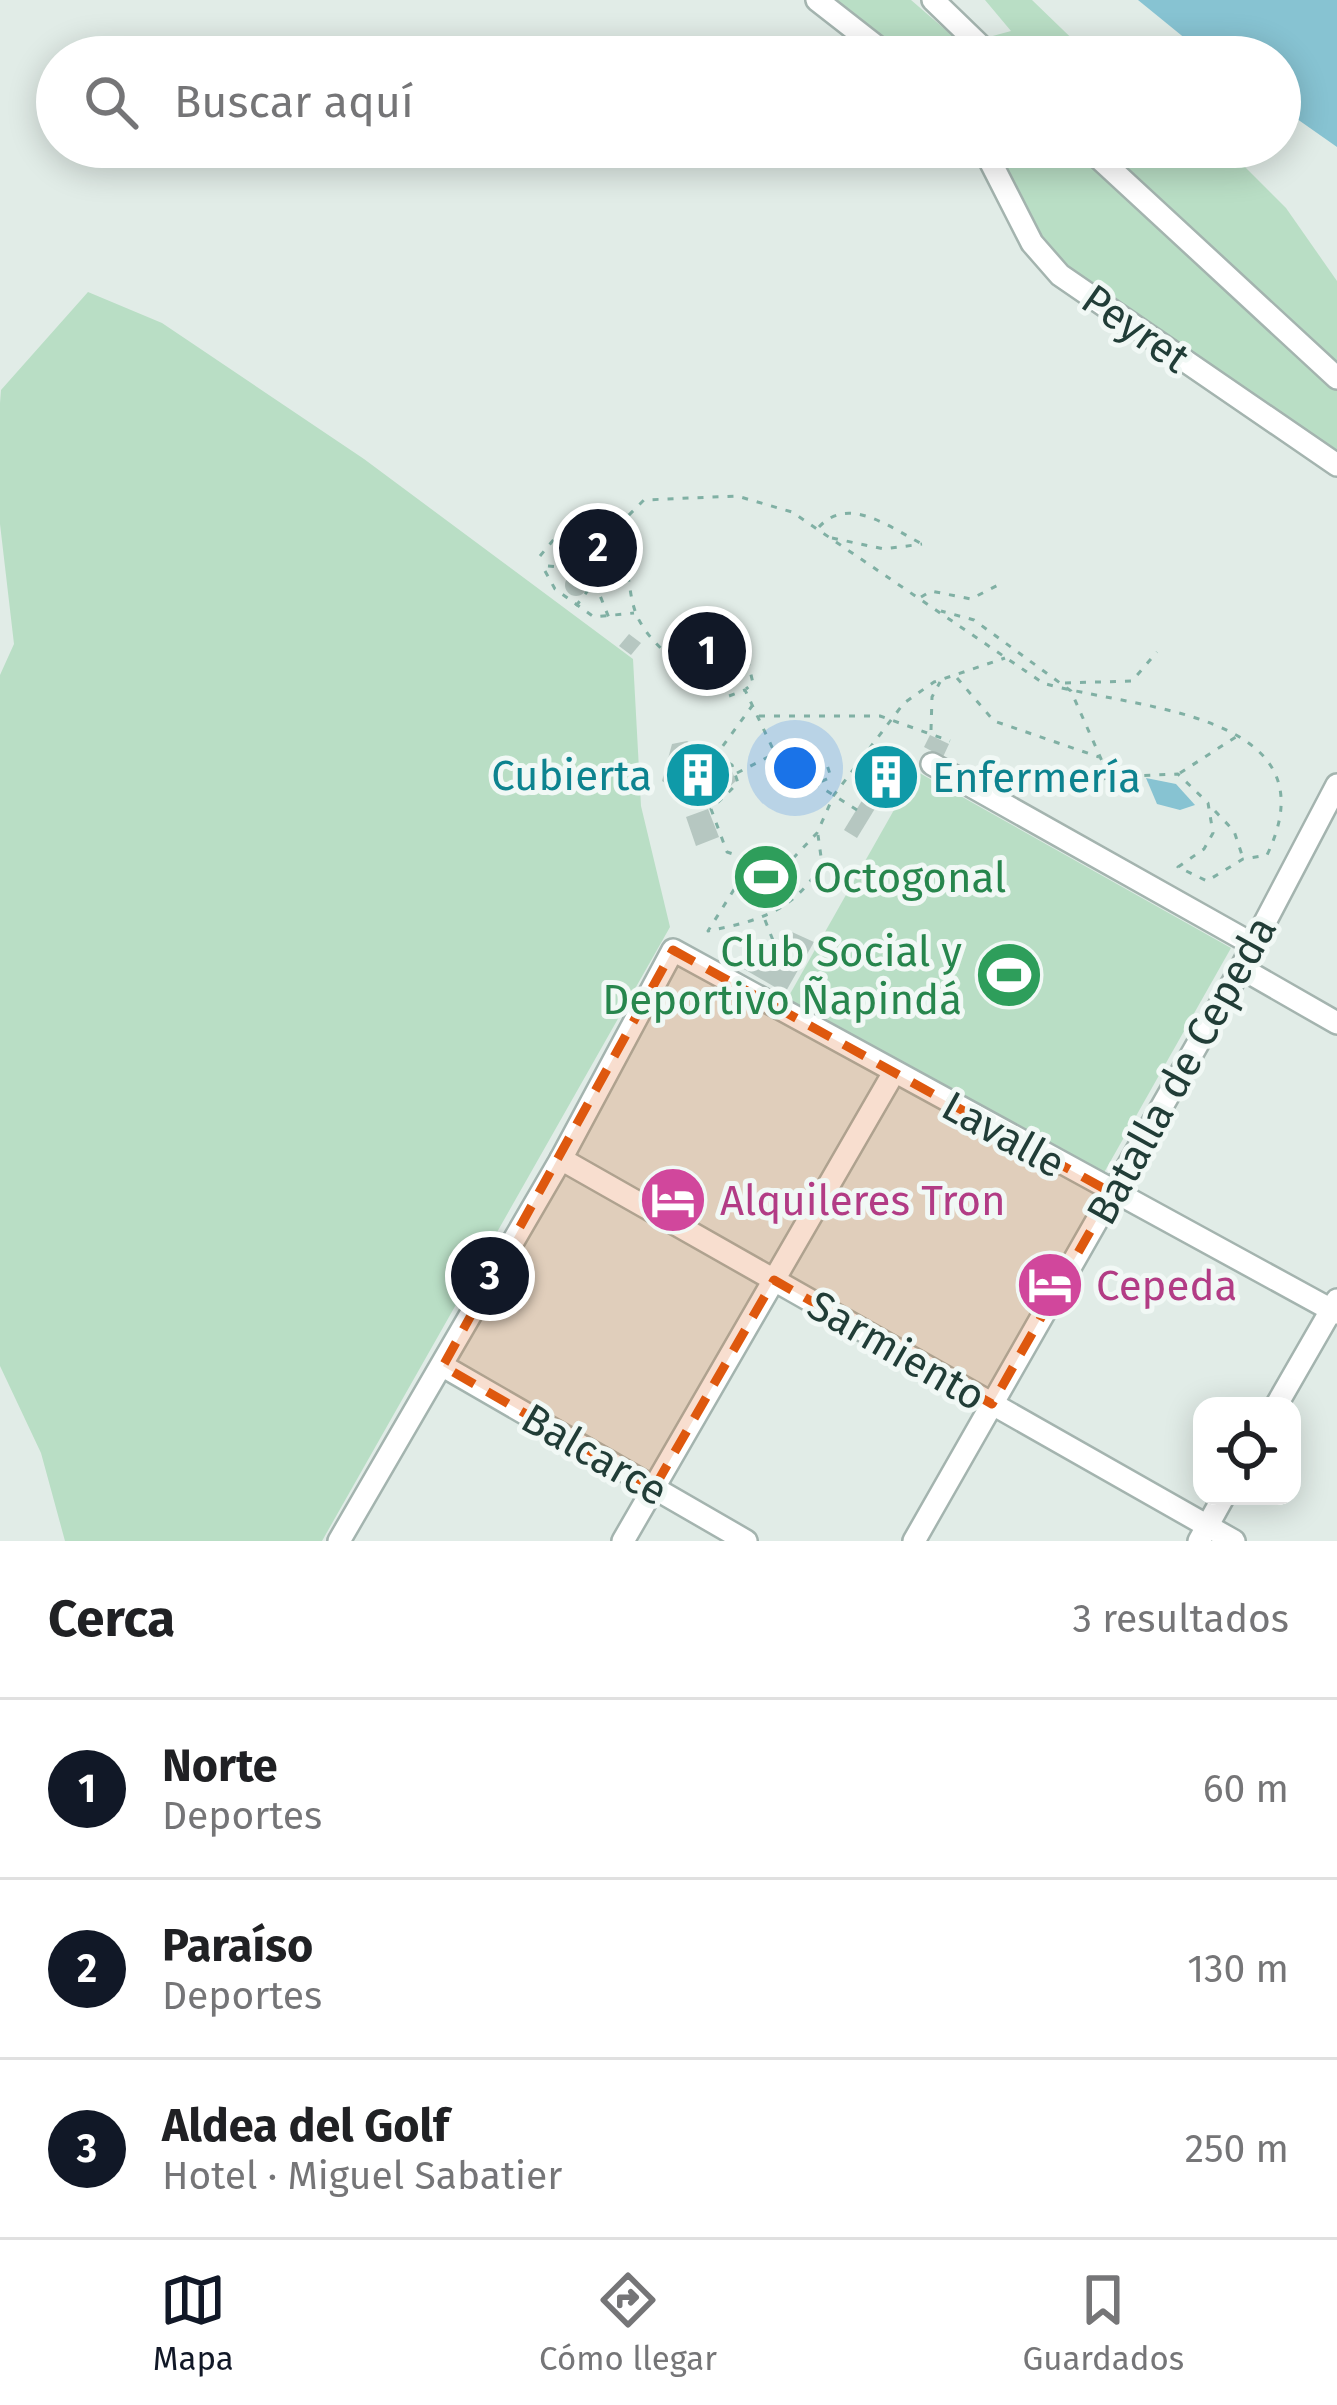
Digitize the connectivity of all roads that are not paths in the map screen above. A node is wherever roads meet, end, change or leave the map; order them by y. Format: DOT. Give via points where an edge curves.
graph roads {
  1 [pos="817,0"];
  2 [pos="933,0"];
  3 [pos="863,36"];
  4 [pos="970,36"];
  5 [pos="993,168"];
  6 [pos="1111,168"];
  7 [pos="1337,378"];
  8 [pos="1337,465"];
  9 [pos="932,764"];
  10 [pos="1329,786"];
  11 [pos="1253,945"];
  12 [pos="1241,968"];
  13 [pos="1337,1023"];
  14 [pos="893,1074"];
  15 [pos="560,1159"];
  16 [pos="1112,1193"];
  17 [pos="774,1280"];
  18 [pos="1335,1307"];
  19 [pos="443,1366"];
  20 [pos="1281,1397"];
  21 [pos="992,1404"];
  22 [pos="654,1488"];
  23 [pos="1219,1505"];
  24 [pos="1203,1533"];
  25 [pos="339,1541"];
  26 [pos="623,1541"];
  27 [pos="746,1541"];
  28 [pos="914,1541"];
  29 [pos="1234,1541"];
  1 -- 3 [label="street"];
  2 -- 4 [label="street"];
  5 -- 8 [label="street, Peyret" via="1032,243 1060,274"];
  6 -- 7 [label="street"];
  9 -- 11 [label="street"];
  10 -- 11 [label="street, Batalla de Cepeda"];
  11 -- 12 [label="street, Batalla de Cepeda"];
  12 -- 13 [label="street"];
  12 -- 16 [label="street, Batalla de Cepeda"];
  14 -- 15 [label="street, Lavalle" via="673,950"];
  14 -- 16 [label="street, Lavalle"];
  14 -- 17 [label="street"];
  15 -- 17 [label="street, Sarmiento"];
  15 -- 19 [label="street"];
  16 -- 18 [label="street, Lavalle"];
  16 -- 21 [label="street, Batalla de Cepeda"];
  17 -- 21 [label="street, Sarmiento"];
  17 -- 22 [label="street"];
  18 -- 20 [label="street"];
  19 -- 22 [label="street, Balcarce"];
  19 -- 25 [label="street"];
  21 -- 24 [label="street, Sarmiento"];
  21 -- 28 [label="street, Batalla de Cepeda"];
  22 -- 26 [label="street"];
  22 -- 27 [label="street, Balcarce"];
  23 -- 24 [label="street"];
  24 -- 29 [label="street, Sarmiento"];
}
